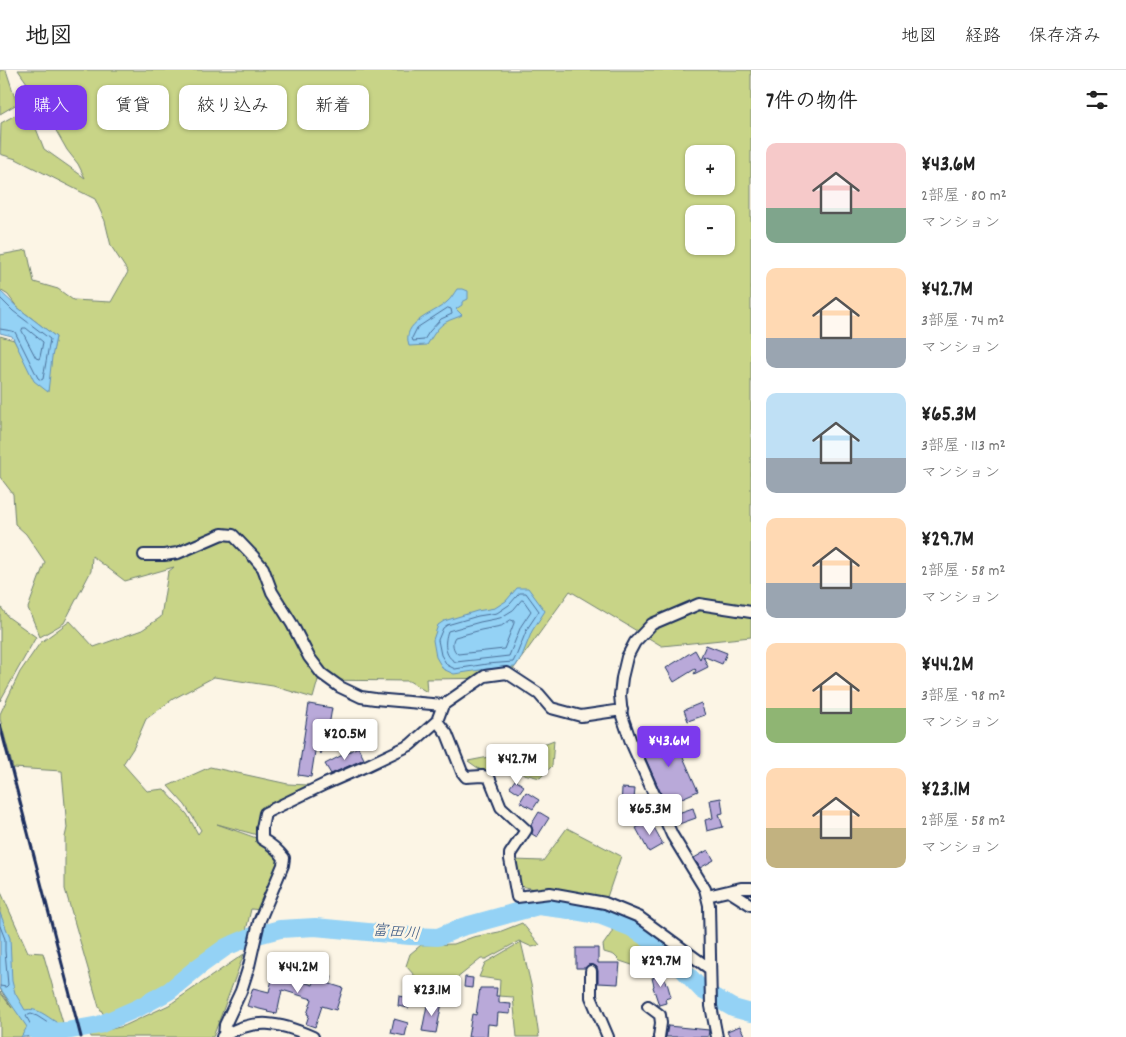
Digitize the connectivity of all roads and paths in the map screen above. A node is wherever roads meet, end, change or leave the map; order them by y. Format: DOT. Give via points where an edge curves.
graph roads {
  1 [pos="144,555"];
  2 [pos="751,612"];
  3 [pos="444,705"];
  4 [pos="622,710"];
  5 [pos="437,721"];
  6 [pos="751,888"];
  7 [pos="728,891"];
  8 [pos="707,896"];
  9 [pos="751,905"];
  10 [pos="710,969"];
  11 [pos="591,971"];
  12 [pos="648,1006"];
  13 [pos="223,1036"];
  14 [pos="313,1037"];
  15 [pos="608,1037"];
  16 [pos="659,1037"];
  17 [pos="717,1037"];
  1 -- 3 [label="street" via="178,553 222,534 232,535 263,568 272,592 322,674 361,697"];
  2 -- 4 [label="street" via="700,604 652,624 635,642 627,657 620,695"];
  3 -- 4 [label="street" via="485,676 507,673 539,694 551,708 581,716"];
  3 -- 5 [label="street"];
  4 -- 8 [label="street" via="631,742 672,835"];
  5 -- 10 [label="street" via="447,734 466,777 489,777 501,807 526,830 510,854 517,897 550,893 605,903 639,917"];
  5 -- 13 [label="street" via="410,745 265,813 262,839 284,858 283,865 259,922 241,992 224,1025"];
  6 -- 7 [label="street"];
  7 -- 8 [label="street"];
  7 -- 9 [label="street"];
  8 -- 10 [label="street"];
  10 -- 17 [label="street" via="711,1006"];
  11 -- 15 [label="street" via="591,997"];
  12 -- 16 [label="street" via="660,1015"];
  13 -- 14 [label="street" via="262,1023 288,1026"];
}
